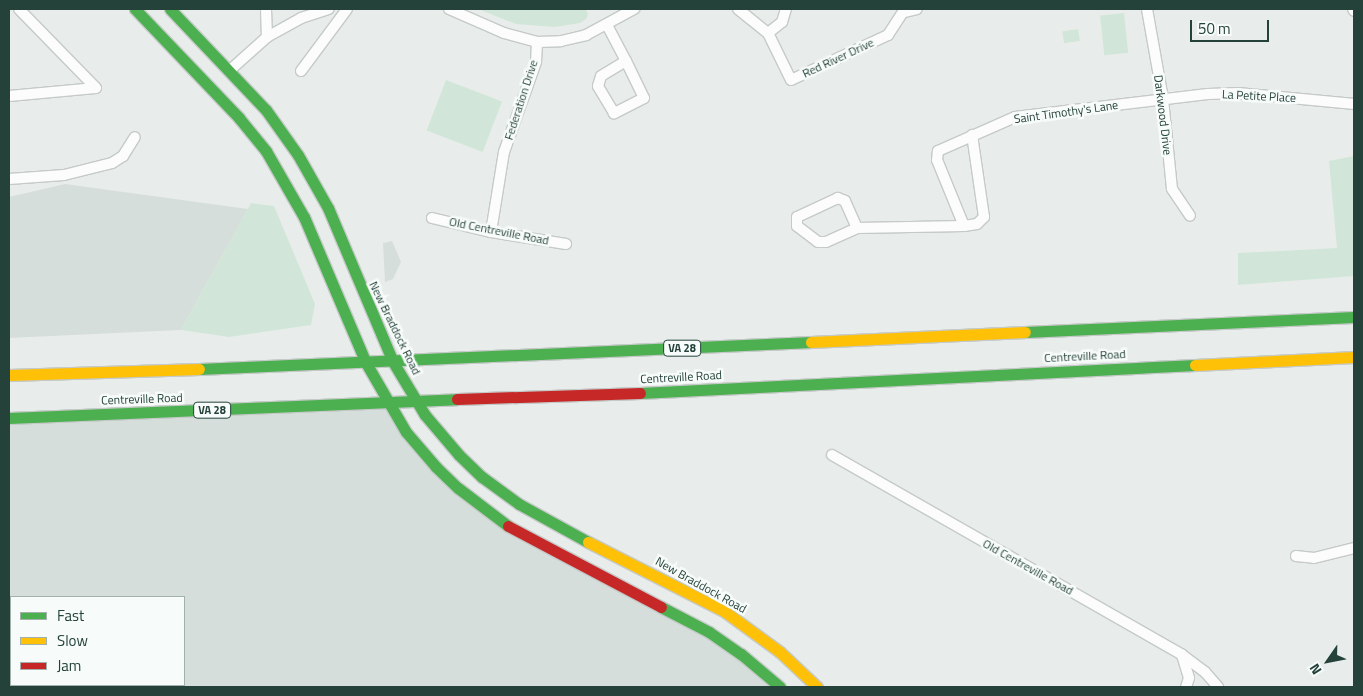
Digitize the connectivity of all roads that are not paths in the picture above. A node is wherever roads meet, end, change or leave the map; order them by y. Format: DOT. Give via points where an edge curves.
graph roads {
  1 [pos="19,9"];
  2 [pos="135,9"];
  3 [pos="170,9"];
  4 [pos="266,9"];
  5 [pos="329,9"];
  6 [pos="347,9"];
  7 [pos="449,9"];
  8 [pos="634,9"];
  9 [pos="738,9"];
  10 [pos="786,9"];
  11 [pos="917,9"];
  12 [pos="1147,9"];
  13 [pos="905,11"];
  14 [pos="607,25"];
  15 [pos="768,33"];
  16 [pos="268,37"];
  17 [pos="537,42"];
  18 [pos="626,60"];
  19 [pos="229,71"];
  20 [pos="301,71"];
  21 [pos="9,96"];
  22 [pos="1163,99"];
  23 [pos="1354,104"];
  24 [pos="972,135"];
  25 [pos="135,137"];
  26 [pos="9,179"];
  27 [pos="1190,216"];
  28 [pos="432,218"];
  29 [pos="964,226"];
  30 [pos="857,228"];
  31 [pos="491,232"];
  32 [pos="566,244"];
  33 [pos="1354,317"];
  34 [pos="1354,357"];
  35 [pos="394,362"];
  36 [pos="366,363"];
  37 [pos="9,375"];
  38 [pos="416,400"];
  39 [pos="387,401"];
  40 [pos="9,418"];
  41 [pos="832,455"];
  42 [pos="1354,548"];
  43 [pos="1296,556"];
  44 [pos="1181,654"];
  45 [pos="780,687"];
  46 [pos="817,687"];
  47 [pos="1186,687"];
  48 [pos="1218,687"];
  1 -- 21 [label="street" via="96,88"];
  2 -- 36 [label="main road" via="252,133 271,159 304,217"];
  3 -- 19 [label="main road, New Braddock Road"];
  4 -- 16 [label="street"];
  5 -- 16 [label="street" via="301,18"];
  6 -- 20 [label="street"];
  7 -- 17 [label="street" via="504,33"];
  8 -- 14 [label="street, Federation Drive"];
  9 -- 15 [label="street, Red River Drive"];
  10 -- 15 [label="street" via="782,22"];
  11 -- 13 [label="street, Red River Drive"];
  12 -- 22 [label="street, Darkwood Drive"];
  13 -- 15 [label="street, Red River Drive" via="888,35 791,80"];
  14 -- 17 [label="street, Federation Drive" via="562,41"];
  14 -- 18 [label="street"];
  16 -- 19 [label="street"];
  17 -- 31 [label="street, Federation Drive" via="536,62 504,152"];
  18 -- 18 [label="street" via="644,98 614,113 598,86 601,76"];
  19 -- 35 [label="main road, New Braddock Road" via="278,124 315,184 341,236"];
  22 -- 23 [label="street, La Petite Place" via="1238,93"];
  22 -- 24 [label="street, Saint Timothy's Lane" via="1015,117"];
  22 -- 27 [label="street, Darkwood Drive" via="1172,189"];
  24 -- 29 [label="street" via="984,216 977,224"];
  24 -- 29 [label="street, Saint Timothy's Lane" via="938,151 937,160"];
  25 -- 26 [label="street" via="123,156 112,163 64,175"];
  28 -- 31 [label="street, Old Centreville Road"];
  29 -- 30 [label="street"];
  30 -- 30 [label="street" via="826,242 818,242 797,226 798,216 838,198 845,201"];
  31 -- 32 [label="street, Old Centreville Road"];
  33 -- 35 [label="main road, VA 28"];
  34 -- 38 [label="main road, Centreville Road / VA 28" via="600,395"];
  35 -- 36 [label="main road, VA 28"];
  35 -- 38 [label="main road, New Braddock Road"];
  36 -- 37 [label="main road, VA 28"];
  36 -- 39 [label="main road"];
  38 -- 39 [label="main road, Centreville Road / VA 28"];
  38 -- 46 [label="main road, New Braddock Road" via="444,440 499,491 559,527 724,611 780,652"];
  39 -- 40 [label="main road, Centreville Road / VA 28"];
  39 -- 45 [label="main road" via="406,432 436,468 485,511 709,632"];
  41 -- 44 [label="street, Old Centreville Road"];
  42 -- 43 [label="street" via="1314,558"];
  44 -- 47 [label="street" via="1189,678"];
  44 -- 48 [label="street, Old Centreville Road" via="1205,672"];
}
